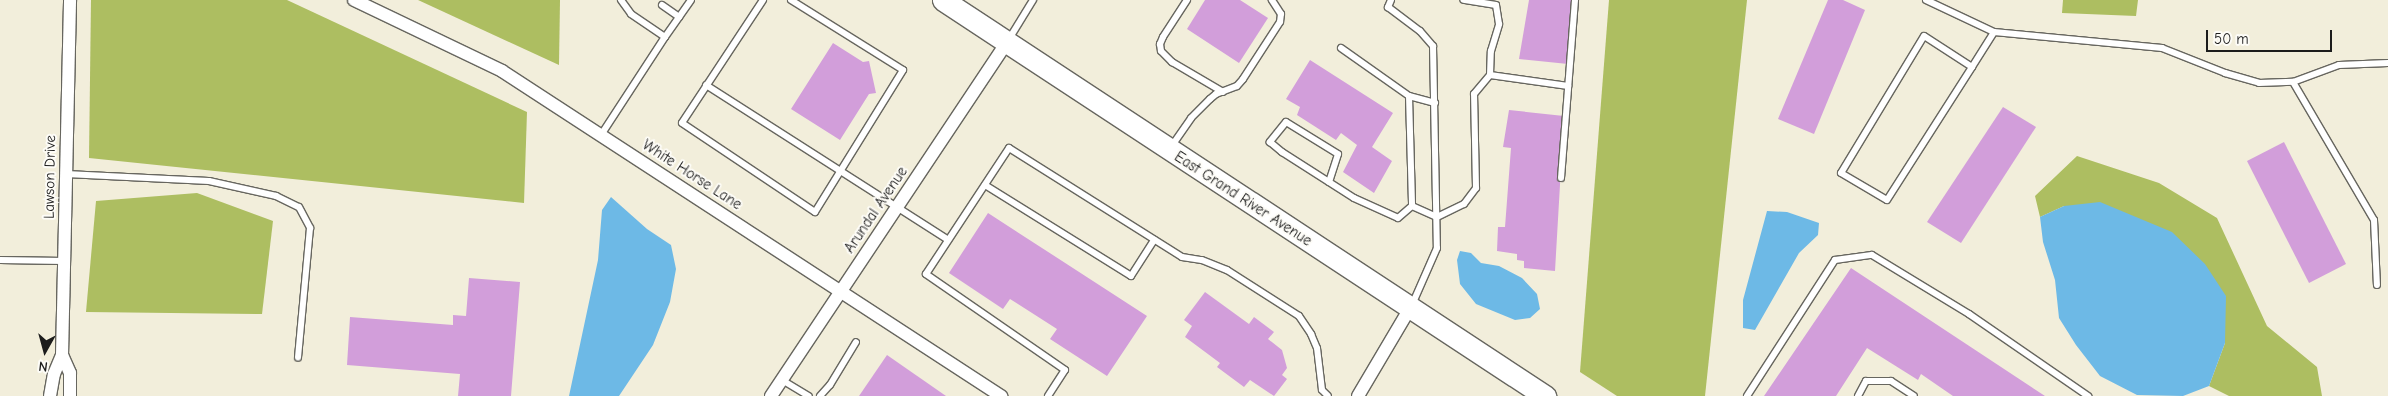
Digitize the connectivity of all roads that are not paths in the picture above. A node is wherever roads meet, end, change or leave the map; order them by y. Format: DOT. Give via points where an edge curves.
graph roads {
  1 [pos="70,0"];
  2 [pos="354,0"];
  3 [pos="621,0"];
  4 [pos="691,0"];
  5 [pos="763,0"];
  6 [pos="791,0"];
  7 [pos="943,0"];
  8 [pos="1033,0"];
  9 [pos="1187,0"];
  10 [pos="1272,0"];
  11 [pos="1391,0"];
  12 [pos="1463,0"];
  13 [pos="1575,0"];
  14 [pos="1926,0"];
  15 [pos="662,5"];
  16 [pos="679,17"];
  17 [pos="1994,32"];
  18 [pos="665,37"];
  19 [pos="1007,42"];
  20 [pos="1341,48"];
  21 [pos="2388,62"];
  22 [pos="1972,67"];
  23 [pos="1490,75"];
  24 [pos="2293,82"];
  25 [pos="706,85"];
  26 [pos="1568,86"];
  27 [pos="1223,92"];
  28 [pos="1409,96"];
  29 [pos="1435,103"];
  30 [pos="601,135"];
  31 [pos="1169,150"];
  32 [pos="841,172"];
  33 [pos="66,174"];
  34 [pos="1561,178"];
  35 [pos="1329,182"];
  36 [pos="984,185"];
  37 [pos="1412,206"];
  38 [pos="897,207"];
  39 [pos="1437,217"];
  40 [pos="948,240"];
  41 [pos="1154,240"];
  42 [pos="0,260"];
  43 [pos="64,260"];
  44 [pos="2377,285"];
  45 [pos="841,291"];
  46 [pos="1410,308"];
  47 [pos="856,342"];
  48 [pos="62,355"];
  49 [pos="298,357"];
  50 [pos="782,380"];
  51 [pos="50,396"];
  52 [pos="70,396"];
  53 [pos="771,396"];
  54 [pos="809,396"];
  55 [pos="820,396"];
  56 [pos="1001,396"];
  57 [pos="1048,396"];
  58 [pos="1328,396"];
  59 [pos="1358,396"];
  60 [pos="1545,396"];
  61 [pos="1747,396"];
  62 [pos="1858,396"];
  63 [pos="1914,396"];
  64 [pos="2088,396"];
  1 -- 33 [label="street, Lawson Drive"];
  2 -- 30 [label="street, White Horse Lane" via="502,71"];
  3 -- 18 [label="lane" via="631,14"];
  4 -- 16 [label="lane"];
  5 -- 25 [label="lane"];
  6 -- 32 [label="lane" via="903,70"];
  7 -- 19 [label="main road, East Grand River Avenue"];
  8 -- 19 [label="lane"];
  9 -- 27 [label="lane" via="1163,37 1161,51 1172,62"];
  10 -- 27 [label="lane" via="1281,14 1280,22 1237,86"];
  11 -- 29 [label="lane" via="1388,7 1420,31 1433,46"];
  12 -- 23 [label="lane" via="1496,5 1498,24 1491,51"];
  13 -- 26 [label="lane"];
  14 -- 17 [label="lane"];
  15 -- 16 [label="lane"];
  16 -- 18 [label="lane"];
  17 -- 22 [label="lane"];
  17 -- 24 [label="lane" via="2162,48 2259,83"];
  18 -- 30 [label="lane"];
  19 -- 31 [label="main road, East Grand River Avenue"];
  19 -- 38 [label="street, Arundal Avenue"];
  20 -- 28 [label="lane"];
  21 -- 24 [label="lane" via="2339,65"];
  22 -- 22 [label="lane" via="1924,36 1841,173 1887,200"];
  23 -- 26 [label="lane"];
  23 -- 39 [label="lane" via="1474,94 1476,188 1464,204"];
  24 -- 44 [label="lane" via="2374,220"];
  25 -- 32 [label="lane"];
  25 -- 32 [label="lane" via="682,123 815,212"];
  26 -- 34 [label="lane"];
  27 -- 31 [label="lane" via="1216,94 1191,118"];
  28 -- 29 [label="lane"];
  28 -- 37 [label="lane"];
  29 -- 39 [label="lane"];
  30 -- 45 [label="street, White Horse Lane"];
  31 -- 46 [label="main road, East Grand River Avenue"];
  32 -- 38 [label="lane"];
  33 -- 43 [label="street, Lawson Drive"];
  33 -- 49 [label="lane" via="209,181 276,196 298,207 310,228"];
  35 -- 35 [label="lane" via="1270,142 1286,122 1338,154"];
  35 -- 37 [label="lane" via="1354,198 1398,218"];
  36 -- 40 [label="lane"];
  36 -- 41 [label="lane" via="1131,276"];
  36 -- 41 [label="lane" via="1009,148"];
  37 -- 39 [label="lane"];
  38 -- 40 [label="lane"];
  38 -- 45 [label="street, Arundal Avenue"];
  39 -- 46 [label="lane" via="1437,248"];
  40 -- 57 [label="lane" via="926,274 1065,370"];
  41 -- 58 [label="lane" via="1182,257 1202,260 1228,270 1299,316 1317,348 1322,390"];
  42 -- 43 [label="lane"];
  43 -- 48 [label="street, Lawson Drive"];
  45 -- 50 [label="street, Arundal Avenue"];
  45 -- 56 [label="street, White Horse Lane"];
  46 -- 59 [label="street"];
  46 -- 60 [label="main road, East Grand River Avenue"];
  47 -- 55 [label="lane"];
  48 -- 51 [label="street, Lawson Drive"];
  48 -- 52 [label="street, Lawson Drive" via="70,373"];
  50 -- 53 [label="street, Arundal Avenue"];
  50 -- 54 [label="lane"];
  61 -- 64 [label="lane" via="1834,260 1872,254 1969,314"];
  62 -- 63 [label="lane" via="1866,381 1891,381"];
}
